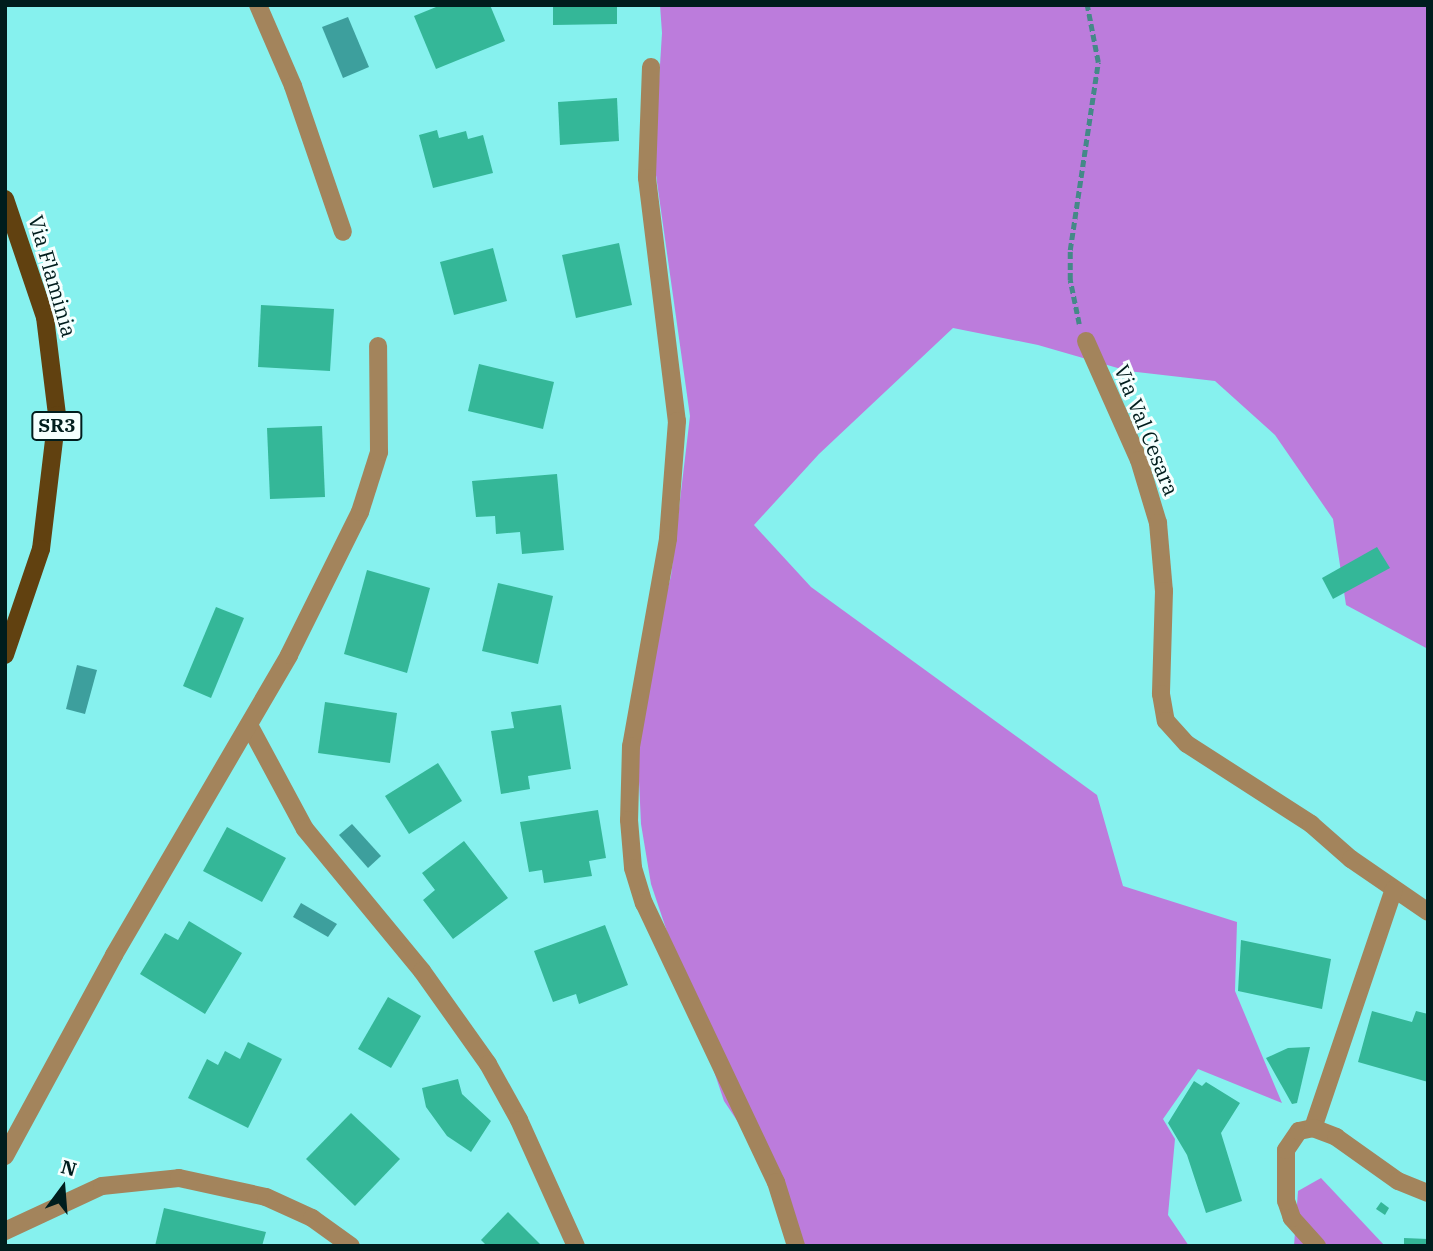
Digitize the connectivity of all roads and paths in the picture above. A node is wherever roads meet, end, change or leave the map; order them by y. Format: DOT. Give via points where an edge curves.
graph roads {
  1 [pos="258,5"];
  2 [pos="1087,5"];
  3 [pos="651,67"];
  4 [pos="5,199"];
  5 [pos="343,232"];
  6 [pos="1086,341"];
  7 [pos="378,346"];
  8 [pos="5,655"];
  9 [pos="249,725"];
  10 [pos="1394,889"];
  11 [pos="1428,912"];
  12 [pos="1313,1128"];
  13 [pos="5,1156"];
  14 [pos="1428,1193"];
  15 [pos="5,1231"];
  16 [pos="351,1246"];
  17 [pos="576,1246"];
  18 [pos="796,1246"];
  19 [pos="1317,1246"];
  1 -- 5 [label="street" via="293,86"];
  2 -- 6 [label="path" via="1096,44 1097,79 1069,267"];
  3 -- 18 [label="street" via="647,178 677,421 668,539 631,746 633,868 644,903 776,1182"];
  4 -- 8 [label="main road, Via Flaminia / SR3" via="45,317 57,415 41,549"];
  6 -- 10 [label="street, Via Val Cesara" via="1139,460 1158,523 1164,591 1161,694 1166,721 1187,744 1311,824"];
  7 -- 9 [label="street" via="381,421 373,479 306,624"];
  9 -- 13 [label="street" via="114,955"];
  9 -- 17 [label="street" via="305,829 422,971 488,1064"];
  10 -- 11 [label="street, Via Val Cesara"];
  10 -- 12 [label="street"];
  12 -- 14 [label="street" via="1336,1137 1398,1181"];
  12 -- 19 [label="street" via="1291,1137 1283,1178 1292,1218"];
  15 -- 16 [label="street" via="102,1186 179,1178 266,1197 312,1218"];
}
